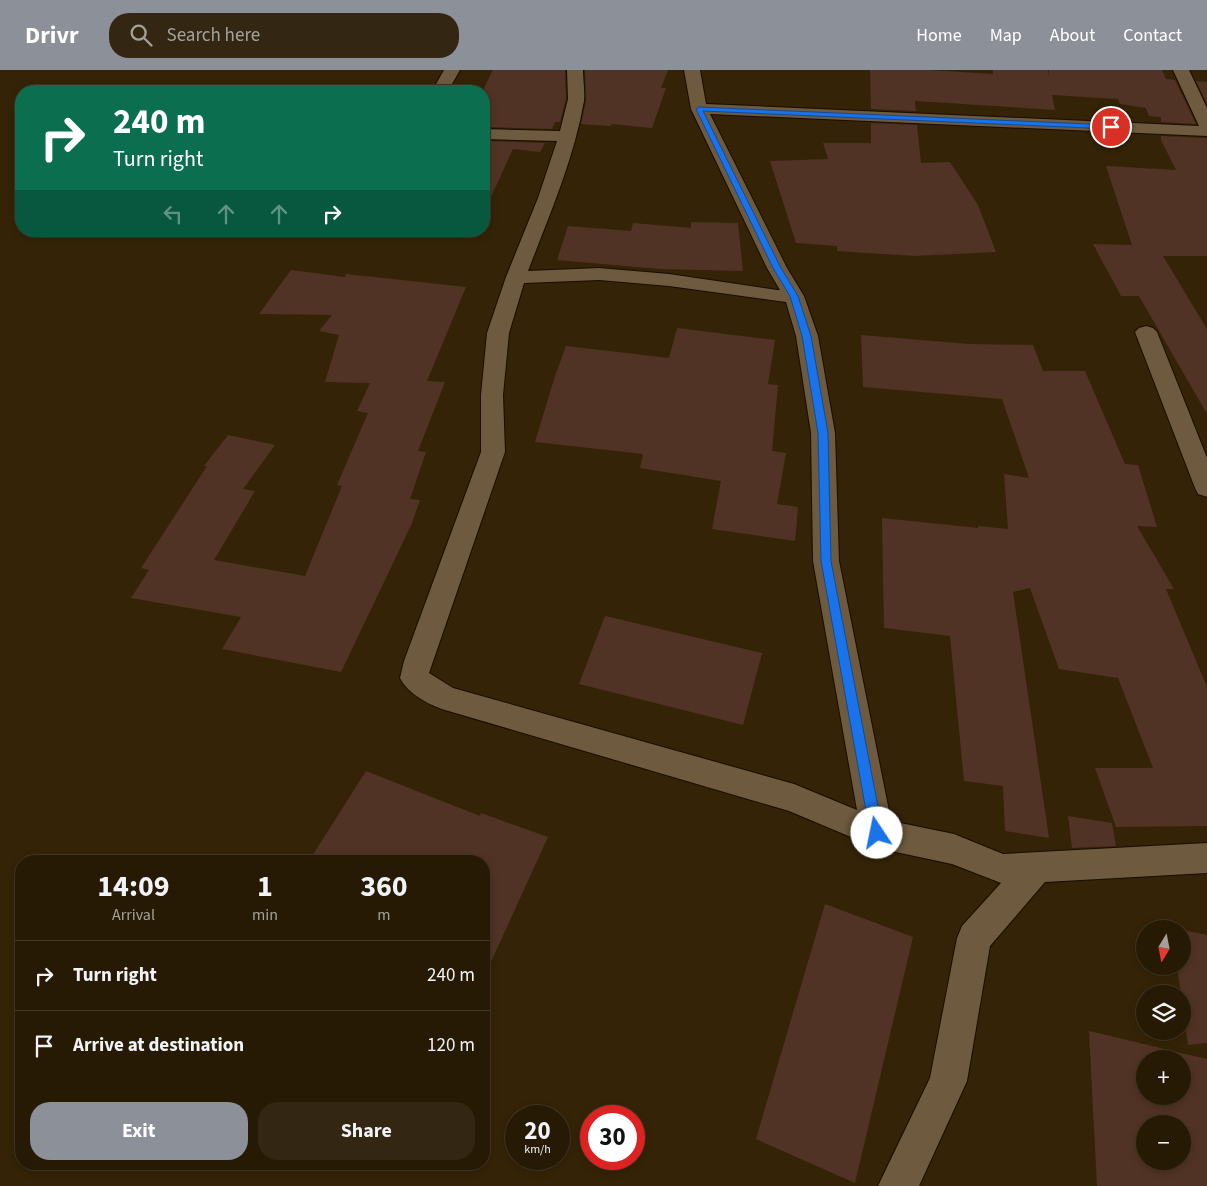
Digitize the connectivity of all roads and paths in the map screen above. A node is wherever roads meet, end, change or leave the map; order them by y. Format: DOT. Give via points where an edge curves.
graph roads {
  1 [pos="452,70"];
  2 [pos="575,70"];
  3 [pos="692,70"];
  4 [pos="1181,70"];
  5 [pos="443,85"];
  6 [pos="699,109"];
  7 [pos="1207,125"];
  8 [pos="1207,131"];
  9 [pos="490,134"];
  10 [pos="567,136"];
  11 [pos="516,277"];
  12 [pos="794,296"];
  13 [pos="1146,332"];
  14 [pos="1207,488"];
  15 [pos="877,833"];
  16 [pos="1207,858"];
  17 [pos="1036,868"];
  18 [pos="898,1186"];
  1 -- 5 [label="street"];
  2 -- 10 [label="street" via="576,98"];
  3 -- 6 [label="street"];
  4 -- 7 [label="street"];
  6 -- 8 [label="street"];
  6 -- 12 [label="street"];
  9 -- 10 [label="street"];
  10 -- 11 [label="street"];
  11 -- 12 [label="street" via="599,274"];
  11 -- 15 [label="street" via="498,333 492,395 493,452 414,678 445,698 794,798"];
  12 -- 15 [label="street" via="807,336 823,433 826,561"];
  13 -- 14 [label="street"];
  15 -- 17 [label="street" via="954,850 1003,869"];
  16 -- 17 [label="street"];
  17 -- 18 [label="street" via="974,938 948,1081"];
}
